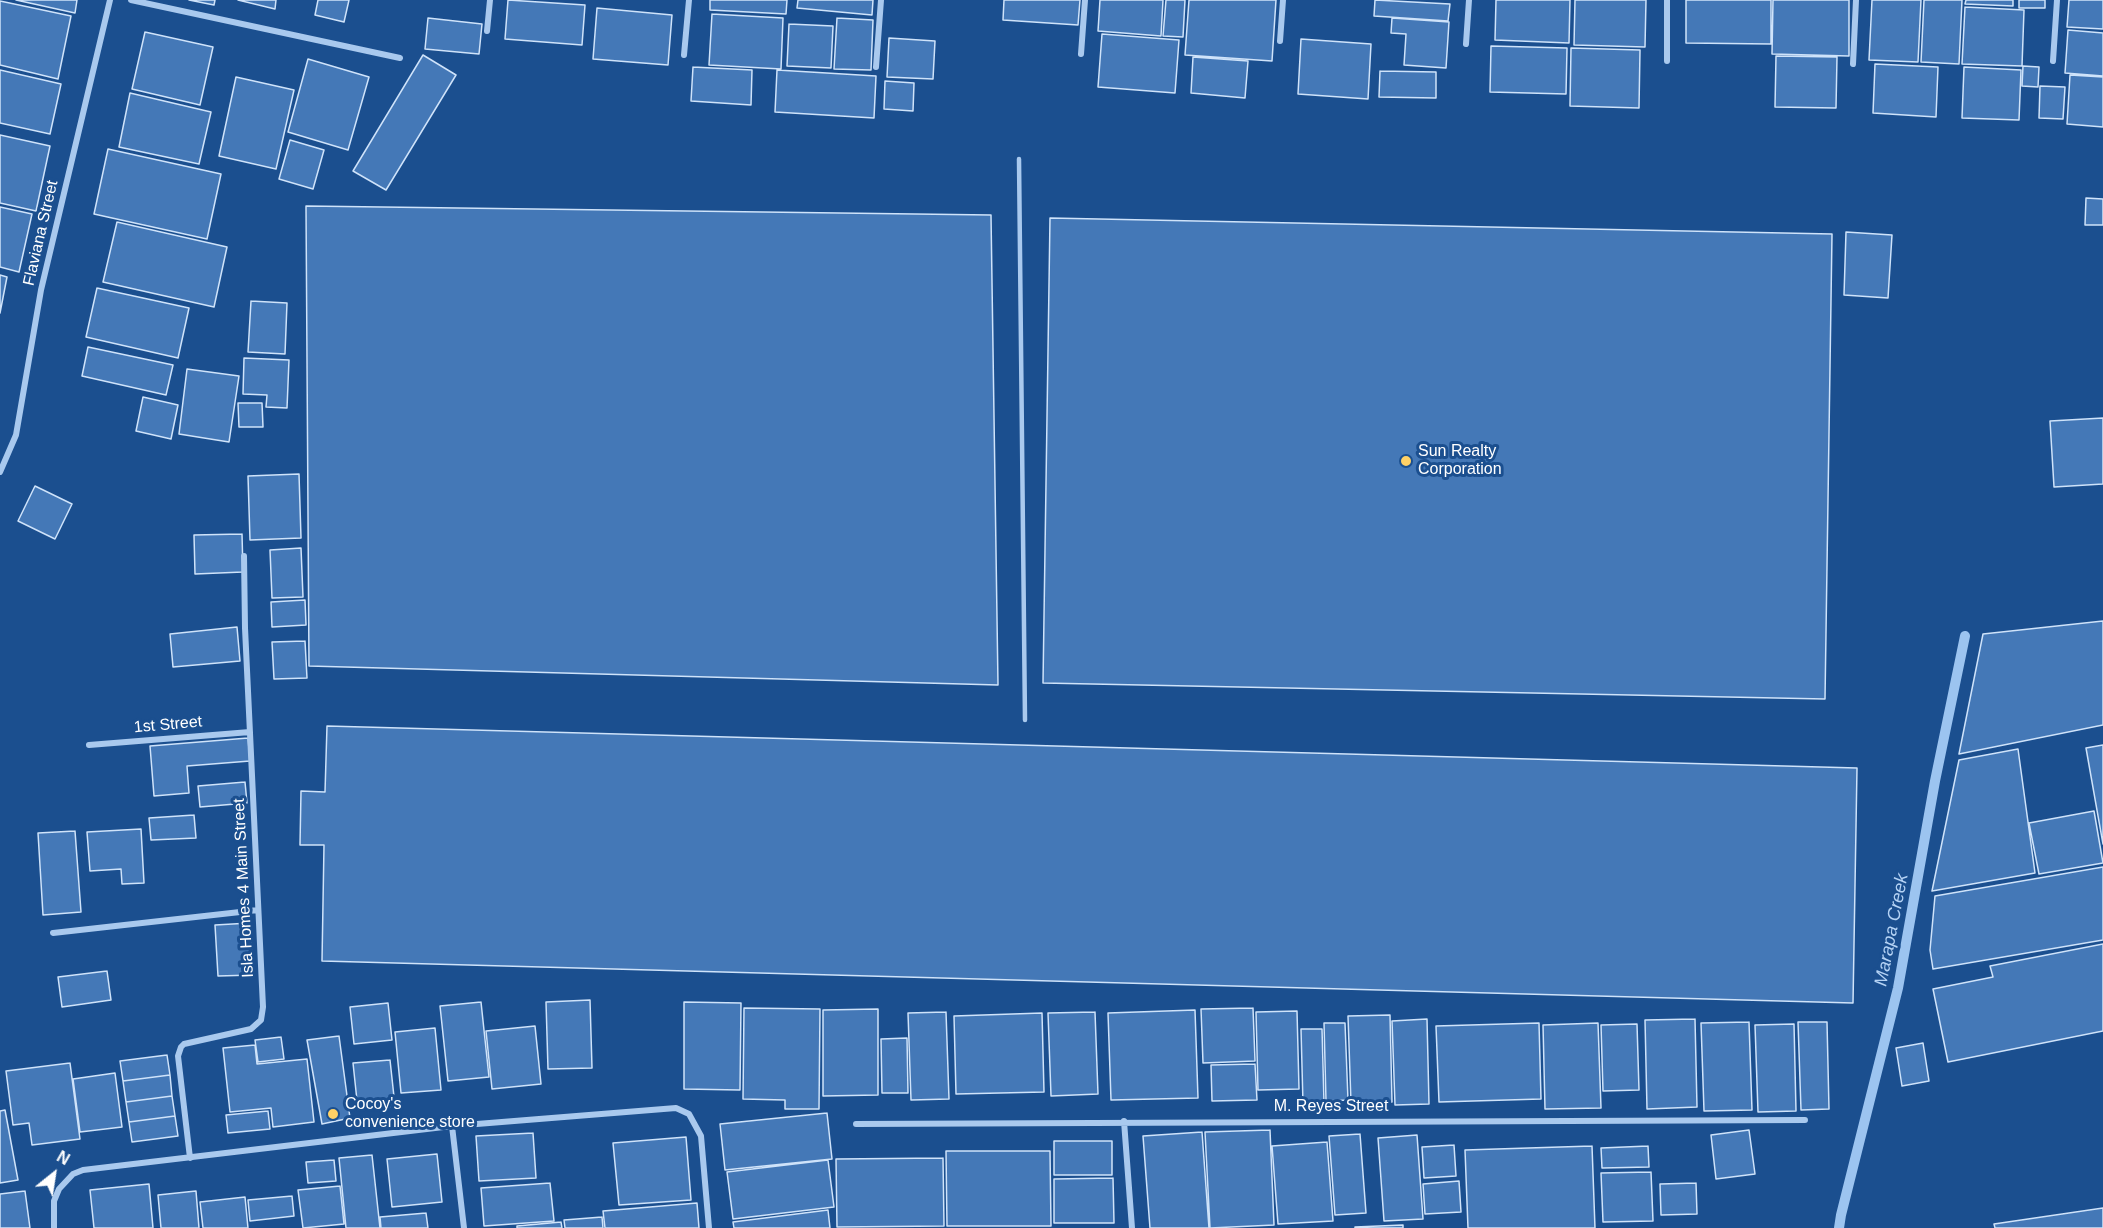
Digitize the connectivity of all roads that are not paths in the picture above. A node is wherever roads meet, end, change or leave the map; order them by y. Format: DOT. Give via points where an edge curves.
graph roads {
  1 [pos="110,0"];
  2 [pos="131,0"];
  3 [pos="490,0"];
  4 [pos="689,0"];
  5 [pos="881,0"];
  6 [pos="1085,0"];
  7 [pos="1283,0"];
  8 [pos="1469,0"];
  9 [pos="1667,0"];
  10 [pos="1856,0"];
  11 [pos="2057,0"];
  12 [pos="487,31"];
  13 [pos="1280,41"];
  14 [pos="1466,44"];
  15 [pos="1081,54"];
  16 [pos="684,55"];
  17 [pos="400,58"];
  18 [pos="1667,61"];
  19 [pos="2053,61"];
  20 [pos="1853,64"];
  21 [pos="876,67"];
  22 [pos="1019,159"];
  23 [pos="0,472"];
  24 [pos="244,556"];
  25 [pos="1025,720"];
  26 [pos="250,732"];
  27 [pos="89,745"];
  28 [pos="258,910"];
  29 [pos="53,933"];
  30 [pos="1805,1120"];
  31 [pos="1124,1121"];
  32 [pos="856,1124"];
  33 [pos="452,1126"];
  34 [pos="190,1158"];
  35 [pos="54,1228"];
  36 [pos="464,1228"];
  37 [pos="709,1228"];
  38 [pos="1132,1228"];
  1 -- 23 [label="street, Flaviana Street" via="41,290 16,435"];
  2 -- 17 [label="street"];
  3 -- 12 [label="street"];
  4 -- 16 [label="street"];
  5 -- 21 [label="street"];
  6 -- 15 [label="street"];
  7 -- 13 [label="street"];
  8 -- 14 [label="street"];
  9 -- 18 [label="street"];
  10 -- 20 [label="street"];
  11 -- 19 [label="street"];
  22 -- 25 [label="lane"];
  24 -- 26 [label="street, Isla Homes 4 Main Street"];
  26 -- 27 [label="street, 1st Street"];
  26 -- 28 [label="street, Isla Homes 4 Main Street"];
  28 -- 29 [label="street"];
  28 -- 34 [label="street, Isla Homes 4 Main Street" via="261,1020 251,1029 184,1044 178,1056"];
  30 -- 31 [label="street, M. Reyes Street"];
  31 -- 32 [label="street, M. Reyes Street"];
  31 -- 38 [label="street"];
  33 -- 34 [label="street"];
  33 -- 36 [label="street"];
  33 -- 37 [label="street" via="676,1108 688,1114 701,1136"];
  34 -- 35 [label="street" via="73,1174 54,1201"];
}
